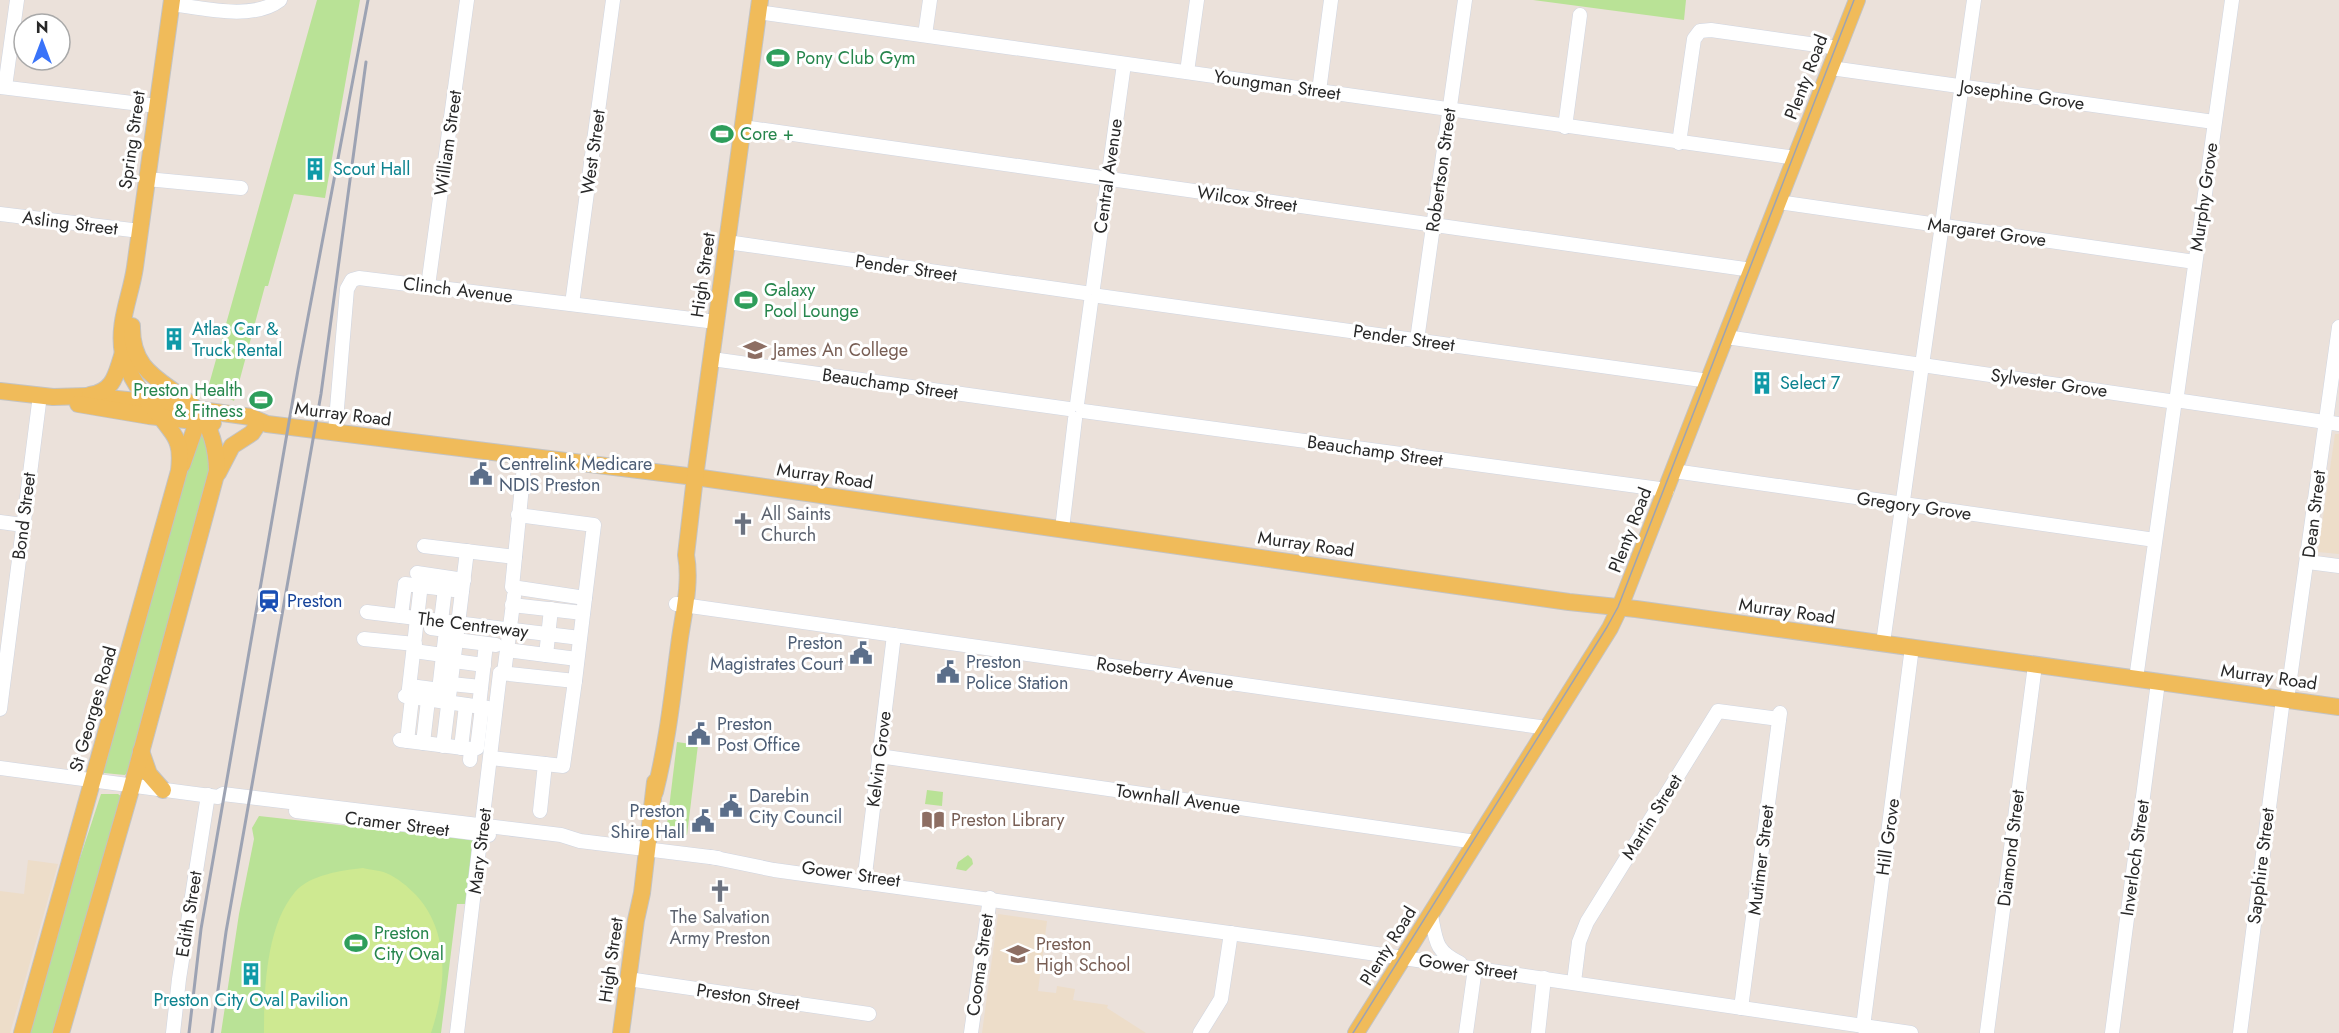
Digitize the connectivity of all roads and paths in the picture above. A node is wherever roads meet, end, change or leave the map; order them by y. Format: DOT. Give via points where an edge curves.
graph roads {
  1 [pos="17,0"];
  2 [pos="280,0"];
  3 [pos="467,0"];
  4 [pos="613,0"];
  5 [pos="930,0"];
  6 [pos="1197,0"];
  7 [pos="1331,0"];
  8 [pos="1465,0"];
  9 [pos="1857,0"];
  10 [pos="1974,0"];
  11 [pos="2232,0"];
  12 [pos="171,2"];
  13 [pos="759,6"];
  14 [pos="1580,15"];
  15 [pos="925,36"];
  16 [pos="1838,48"];
  17 [pos="1124,64"];
  18 [pos="1831,68"];
  19 [pos="1187,72"];
  20 [pos="3,87"];
  21 [pos="1962,87"];
  22 [pos="1318,91"];
  23 [pos="157,106"];
  24 [pos="1450,110"];
  25 [pos="2214,123"];
  26 [pos="743,126"];
  27 [pos="1565,126"];
  28 [pos="1679,143"];
  29 [pos="1796,158"];
  30 [pos="147,178"];
  31 [pos="1108,179"];
  32 [pos="241,188"];
  33 [pos="1778,202"];
  34 [pos="0,214"];
  35 [pos="1433,225"];
  36 [pos="1942,226"];
  37 [pos="140,231"];
  38 [pos="727,242"];
  39 [pos="2195,262"];
  40 [pos="1752,270"];
  41 [pos="132,285"];
  42 [pos="428,286"];
  43 [pos="1092,295"];
  44 [pos="572,304"];
  45 [pos="716,322"];
  46 [pos="2339,327"];
  47 [pos="1726,337"];
  48 [pos="1417,340"];
  49 [pos="123,353"];
  50 [pos="711,359"];
  51 [pos="1922,365"];
  52 [pos="1709,381"];
  53 [pos="0,391"];
  54 [pos="46,396"];
  55 [pos="87,396"];
  56 [pos="2175,401"];
  57 [pos="148,403"];
  58 [pos="1076,411"];
  59 [pos="162,417"];
  60 [pos="199,417"];
  61 [pos="2332,423"];
  62 [pos="262,425"];
  63 [pos="335,432"];
  64 [pos="525,456"];
  65 [pos="179,471"];
  66 [pos="1674,471"];
  67 [pos="217,475"];
  68 [pos="695,477"];
  69 [pos="1666,490"];
  70 [pos="1902,504"];
  71 [pos="518,515"];
  72 [pos="0,522"];
  73 [pos="23,525"];
  74 [pos="1062,529"];
  75 [pos="2155,540"];
  76 [pos="424,546"];
  77 [pos="467,551"];
  78 [pos="515,557"];
  79 [pos="2308,562"];
  80 [pos="2339,566"];
  81 [pos="420,577"];
  82 [pos="445,584"];
  83 [pos="463,586"];
  84 [pos="585,598"];
  85 [pos="680,604"];
  86 [pos="1620,607"];
  87 [pos="551,609"];
  88 [pos="367,612"];
  89 [pos="583,613"];
  90 [pos="401,616"];
  91 [pos="381,618"];
  92 [pos="417,622"];
  93 [pos="452,629"];
  94 [pos="509,629"];
  95 [pos="548,634"];
  96 [pos="894,635"];
  97 [pos="564,636"];
  98 [pos="580,638"];
  99 [pos="364,639"];
  100 [pos="379,640"];
  101 [pos="4,641"];
  102 [pos="397,642"];
  103 [pos="1883,643"];
  104 [pos="486,644"];
  105 [pos="1912,647"];
  106 [pos="414,648"];
  107 [pos="507,648"];
  108 [pos="546,655"];
  109 [pos="561,657"];
  110 [pos="450,658"];
  111 [pos="577,659"];
  112 [pos="2035,664"];
  113 [pos="484,665"];
  114 [pos="412,666"];
  115 [pos="504,673"];
  116 [pos="2136,678"];
  117 [pos="574,681"];
  118 [pos="2158,682"];
  119 [pos="481,687"];
  120 [pos="447,692"];
  121 [pos="409,694"];
  122 [pos="2285,699"];
  123 [pos="428,700"];
  124 [pos="479,706"];
  125 [pos="2339,707"];
  126 [pos="0,709"];
  127 [pos="1779,716"];
  128 [pos="1547,728"];
  129 [pos="423,743"];
  130 [pos="443,746"];
  131 [pos="141,751"];
  132 [pos="879,756"];
  133 [pos="491,758"];
  134 [pos="545,764"];
  135 [pos="0,768"];
  136 [pos="93,782"];
  137 [pos="132,786"];
  138 [pos="163,790"];
  139 [pos="213,796"];
  140 [pos="540,811"];
  141 [pos="482,830"];
  142 [pos="1476,842"];
  143 [pos="648,849"];
  144 [pos="864,879"];
  145 [pos="990,898"];
  146 [pos="1431,915"];
  147 [pos="1231,933"];
  148 [pos="1404,958"];
  149 [pos="1471,967"];
  150 [pos="1545,978"];
  151 [pos="631,980"];
  152 [pos="1574,982"];
  153 [pos="1741,1008"];
  154 [pos="869,1014"];
  155 [pos="1863,1027"];
  156 [pos="22,1033"];
  157 [pos="61,1033"];
  158 [pos="173,1033"];
  159 [pos="457,1033"];
  160 [pos="621,1033"];
  161 [pos="628,1033"];
  162 [pos="971,1033"];
  163 [pos="1200,1033"];
  164 [pos="1356,1033"];
  165 [pos="1467,1033"];
  166 [pos="1538,1033"];
  167 [pos="1911,1033"];
  168 [pos="1986,1033"];
  169 [pos="2112,1033"];
  170 [pos="2240,1033"];
  1 -- 20 [label="street"];
  2 -- 12 [label="street" via="262,8 234,11"];
  3 -- 42 [label="street, William Street"];
  4 -- 44 [label="street, West Street"];
  5 -- 15 [label="street"];
  6 -- 19 [label="street"];
  7 -- 22 [label="street"];
  8 -- 24 [label="street, Robertson Street"];
  9 -- 16 [label="main road, Plenty Road"];
  10 -- 21 [label="street"];
  11 -- 25 [label="street, Murphy Grove"];
  12 -- 23 [label="main road, Spring Street"];
  13 -- 15 [label="street, Youngman Street"];
  13 -- 26 [label="main road, High Street"];
  14 -- 27 [label="street"];
  15 -- 17 [label="street, Youngman Street"];
  16 -- 18 [label="main road, Plenty Road"];
  16 -- 28 [label="street" via="1700,31 1694,39"];
  17 -- 19 [label="street, Youngman Street"];
  17 -- 31 [label="street, Central Avenue"];
  18 -- 21 [label="street, Josephine Grove"];
  18 -- 29 [label="main road, Plenty Road"];
  19 -- 22 [label="street, Youngman Street"];
  20 -- 23 [label="street"];
  21 -- 25 [label="street, Josephine Grove"];
  21 -- 36 [label="street"];
  22 -- 24 [label="street, Youngman Street"];
  23 -- 30 [label="main road, Spring Street"];
  24 -- 27 [label="street, Youngman Street"];
  24 -- 35 [label="street, Robertson Street"];
  25 -- 39 [label="street, Murphy Grove"];
  26 -- 31 [label="street, Wilcox Street"];
  26 -- 38 [label="main road, High Street"];
  27 -- 28 [label="street, Youngman Street"];
  28 -- 29 [label="street, Youngman Street"];
  29 -- 33 [label="main road, Plenty Road"];
  30 -- 32 [label="street"];
  30 -- 37 [label="main road, Spring Street"];
  31 -- 35 [label="street, Wilcox Street"];
  31 -- 43 [label="street, Central Avenue"];
  33 -- 36 [label="street, Margaret Grove"];
  33 -- 40 [label="main road, Plenty Road"];
  34 -- 37 [label="street, Asling Street"];
  35 -- 40 [label="street, Wilcox Street"];
  35 -- 48 [label="street, Robertson Street"];
  36 -- 39 [label="street, Margaret Grove"];
  36 -- 51 [label="street"];
  37 -- 41 [label="main road, Spring Street"];
  38 -- 43 [label="street, Pender Street"];
  38 -- 45 [label="main road, High Street"];
  39 -- 56 [label="street, Murphy Grove"];
  40 -- 47 [label="main road, Plenty Road"];
  41 -- 49 [label="main road, Spring Street" via="125,304"];
  41 -- 60 [label="main road, Spring Street" via="132,334 139,358 153,378"];
  42 -- 44 [label="street, Clinch Avenue"];
  42 -- 63 [label="street, Clinch Avenue" via="359,278 349,284"];
  43 -- 48 [label="street, Pender Street"];
  43 -- 58 [label="street, Central Avenue"];
  44 -- 45 [label="street, Clinch Avenue"];
  45 -- 50 [label="main road, High Street"];
  46 -- 61 [label="street, Dean Street"];
  47 -- 51 [label="street, Sylvester Grove"];
  47 -- 52 [label="main road, Plenty Road"];
  48 -- 52 [label="street, Pender Street"];
  49 -- 55 [label="main road" via="112,384"];
  49 -- 57 [label="main road, Spring Street" via="131,377"];
  50 -- 58 [label="street, Beauchamp Street"];
  50 -- 68 [label="main road, High Street"];
  51 -- 56 [label="street, Sylvester Grove"];
  51 -- 70 [label="street"];
  52 -- 66 [label="main road, Plenty Road"];
  53 -- 54 [label="main road, Murray Road"];
  54 -- 55 [label="main road, Murray Road"];
  54 -- 59 [label="main road, Murray Road"];
  54 -- 73 [label="street, Bond Street"];
  55 -- 57 [label="main road, Murray Road"];
  56 -- 61 [label="street, Sylvester Grove"];
  56 -- 75 [label="street, Murphy Grove"];
  57 -- 59 [label="main road, St Georges Road"];
  57 -- 60 [label="main road, Murray Road"];
  58 -- 69 [label="street, Beauchamp Street"];
  58 -- 74 [label="street, Central Avenue"];
  59 -- 60 [label="main road, Murray Road"];
  59 -- 65 [label="main road, St Georges Road" via="178,442"];
  60 -- 62 [label="main road, Murray Road" via="252,417"];
  60 -- 65 [label="main road"];
  60 -- 67 [label="main road" via="215,450"];
  61 -- 79 [label="street, Dean Street"];
  62 -- 63 [label="main road, Murray Road"];
  62 -- 67 [label="main road" via="231,448"];
  63 -- 64 [label="main road, Murray Road"];
  64 -- 68 [label="main road, Murray Road"];
  64 -- 71 [label="street"];
  65 -- 136 [label="main road, St Georges Road"];
  66 -- 69 [label="main road, Plenty Road"];
  66 -- 70 [label="street, Gregory Grove"];
  67 -- 131 [label="main road"];
  68 -- 74 [label="main road, Murray Road"];
  68 -- 85 [label="main road, High Street" via="686,555 689,568"];
  69 -- 86 [label="main road, Plenty Road"];
  70 -- 75 [label="street, Gregory Grove"];
  70 -- 103 [label="street"];
  71 -- 78 [label="street"];
  71 -- 84 [label="street" via="594,525"];
  72 -- 73 [label="street"];
  73 -- 101 [label="street, Bond Street"];
  74 -- 86 [label="main road, Murray Road"];
  75 -- 116 [label="street, Murphy Grove"];
  76 -- 77 [label="street"];
  77 -- 78 [label="street"];
  77 -- 83 [label="street"];
  78 -- 84 [label="street" via="512,587"];
  79 -- 80 [label="street"];
  79 -- 122 [label="street, Dean Street"];
  81 -- 82 [label="street"];
  81 -- 90 [label="street" via="405,584"];
  81 -- 92 [label="street"];
  82 -- 83 [label="street"];
  82 -- 93 [label="street"];
  83 -- 93 [label="street"];
  84 -- 89 [label="street"];
  85 -- 96 [label="street, Roseberry Avenue"];
  85 -- 143 [label="main road, High Street" via="664,756"];
  86 -- 103 [label="main road, Murray Road"];
  86 -- 128 [label="main road, Plenty Road"];
  87 -- 89 [label="street"];
  87 -- 94 [label="street, Mary Street" via="513,600"];
  87 -- 95 [label="street"];
  88 -- 91 [label="street, The Centreway"];
  89 -- 98 [label="street"];
  90 -- 91 [label="street, The Centreway"];
  90 -- 92 [label="street, The Centreway"];
  91 -- 92 [label="street"];
  91 -- 100 [label="street"];
  92 -- 93 [label="street, The Centreway"];
  92 -- 106 [label="street"];
  93 -- 94 [label="street, The Centreway"];
  93 -- 104 [label="street"];
  93 -- 110 [label="street"];
  94 -- 95 [label="street, The Centreway"];
  94 -- 107 [label="street, Mary Street"];
  95 -- 97 [label="street, The Centreway"];
  95 -- 108 [label="street"];
  96 -- 128 [label="street, Roseberry Avenue"];
  96 -- 132 [label="street, Kelvin Grove"];
  97 -- 98 [label="street, The Centreway"];
  97 -- 109 [label="street"];
  98 -- 111 [label="street"];
  99 -- 100 [label="street"];
  100 -- 102 [label="street"];
  101 -- 126 [label="street, Bond Street"];
  102 -- 106 [label="street"];
  102 -- 114 [label="street" via="396,661"];
  103 -- 105 [label="main road, Murray Road"];
  104 -- 107 [label="street"];
  104 -- 113 [label="street"];
  105 -- 112 [label="main road, Murray Road"];
  105 -- 155 [label="street, Hill Grove"];
  106 -- 110 [label="street"];
  106 -- 114 [label="street"];
  107 -- 108 [label="street"];
  107 -- 115 [label="street, Mary Street"];
  108 -- 109 [label="street"];
  109 -- 111 [label="street"];
  110 -- 113 [label="street"];
  110 -- 120 [label="street"];
  111 -- 117 [label="street"];
  112 -- 116 [label="main road, Murray Road"];
  112 -- 168 [label="street, Diamond Street"];
  113 -- 119 [label="street"];
  114 -- 121 [label="street"];
  115 -- 117 [label="street"];
  115 -- 133 [label="street, Mary Street" via="500,673"];
  116 -- 118 [label="main road, Murray Road"];
  117 -- 134 [label="street" via="563,766"];
  118 -- 122 [label="main road, Murray Road"];
  118 -- 169 [label="street, Inverloch Street"];
  119 -- 120 [label="street"];
  119 -- 124 [label="street"];
  120 -- 121 [label="street"];
  120 -- 123 [label="street"];
  120 -- 124 [label="street"];
  120 -- 130 [label="street"];
  121 -- 123 [label="street"];
  121 -- 129 [label="street" via="403,741"];
  122 -- 125 [label="main road, Murray Road"];
  122 -- 170 [label="street, Sapphire Street"];
  123 -- 129 [label="street"];
  124 -- 130 [label="street" via="477,748 467,752"];
  127 -- 152 [label="street, Martin Street" via="1718,711 1582,930"];
  127 -- 153 [label="street, Mutimer Street"];
  128 -- 142 [label="main road, Plenty Road"];
  129 -- 130 [label="street"];
  131 -- 137 [label="main road"];
  131 -- 138 [label="main road" via="149,774"];
  132 -- 142 [label="street, Townhall Avenue"];
  132 -- 144 [label="street, Kelvin Grove"];
  133 -- 134 [label="street"];
  133 -- 141 [label="street, Mary Street"];
  134 -- 140 [label="street"];
  135 -- 136 [label="street, Cramer Street"];
  136 -- 137 [label="street, Cramer Street"];
  136 -- 156 [label="main road, St Georges Road"];
  137 -- 138 [label="street, Cramer Street"];
  137 -- 157 [label="main road"];
  138 -- 139 [label="street, Cramer Street"];
  139 -- 141 [label="street, Cramer Street" via="222,802"];
  139 -- 158 [label="street, Edith Street"];
  141 -- 143 [label="street, Cramer Street" via="561,844 580,841"];
  141 -- 159 [label="street, Mary Street"];
  142 -- 146 [label="main road, Plenty Road"];
  143 -- 144 [label="street, Gower Street"];
  143 -- 151 [label="main road, High Street"];
  144 -- 145 [label="street, Gower Street" via="975,892"];
  145 -- 147 [label="street, Gower Street"];
  145 -- 162 [label="street, Cooma Street"];
  146 -- 148 [label="main road, Plenty Road"];
  146 -- 149 [label="street" via="1439,949"];
  147 -- 148 [label="street, Gower Street"];
  147 -- 163 [label="street" via="1221,999"];
  148 -- 149 [label="street, Gower Street"];
  148 -- 164 [label="main road, Plenty Road"];
  149 -- 150 [label="street, Gower Street"];
  149 -- 165 [label="street"];
  150 -- 152 [label="street, Gower Street"];
  150 -- 166 [label="street"];
  151 -- 154 [label="street, Preston Street"];
  151 -- 160 [label="main road, High Street"];
  151 -- 161 [label="main road, High Street"];
  152 -- 153 [label="street, Gower Street"];
  153 -- 155 [label="street, Gower Street"];
  155 -- 167 [label="street, Gower Street"];
}
